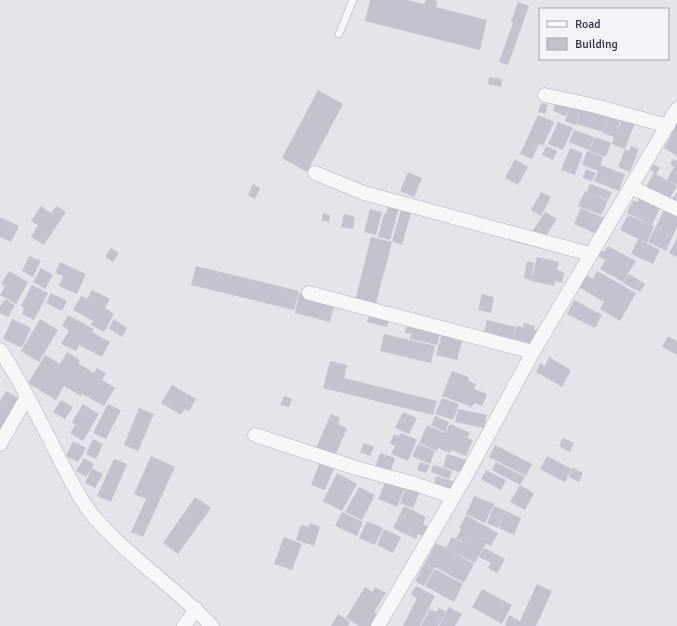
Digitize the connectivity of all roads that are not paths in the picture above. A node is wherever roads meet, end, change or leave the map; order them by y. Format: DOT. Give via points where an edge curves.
graph roads {
  1 [pos="353,0"];
  2 [pos="339,34"];
  3 [pos="545,95"];
  4 [pos="677,109"];
  5 [pos="668,126"];
  6 [pos="315,173"];
  7 [pos="631,187"];
  8 [pos="677,209"];
  9 [pos="590,254"];
  10 [pos="309,293"];
  11 [pos="0,350"];
  12 [pos="533,352"];
  13 [pos="27,397"];
  14 [pos="255,435"];
  15 [pos="0,444"];
  16 [pos="453,497"];
  17 [pos="196,609"];
  18 [pos="184,626"];
  19 [pos="212,626"];
  20 [pos="378,626"];
  1 -- 2 [label="lane"];
  3 -- 5 [label="street"];
  4 -- 5 [label="street"];
  5 -- 7 [label="street"];
  6 -- 9 [label="street" via="364,193"];
  7 -- 8 [label="street"];
  7 -- 9 [label="street"];
  9 -- 12 [label="street"];
  10 -- 12 [label="street"];
  11 -- 13 [label="street"];
  12 -- 16 [label="street"];
  13 -- 15 [label="street"];
  13 -- 17 [label="street" via="90,511 145,566"];
  14 -- 16 [label="street"];
  16 -- 20 [label="street"];
  17 -- 18 [label="street"];
  17 -- 19 [label="street"];
}
